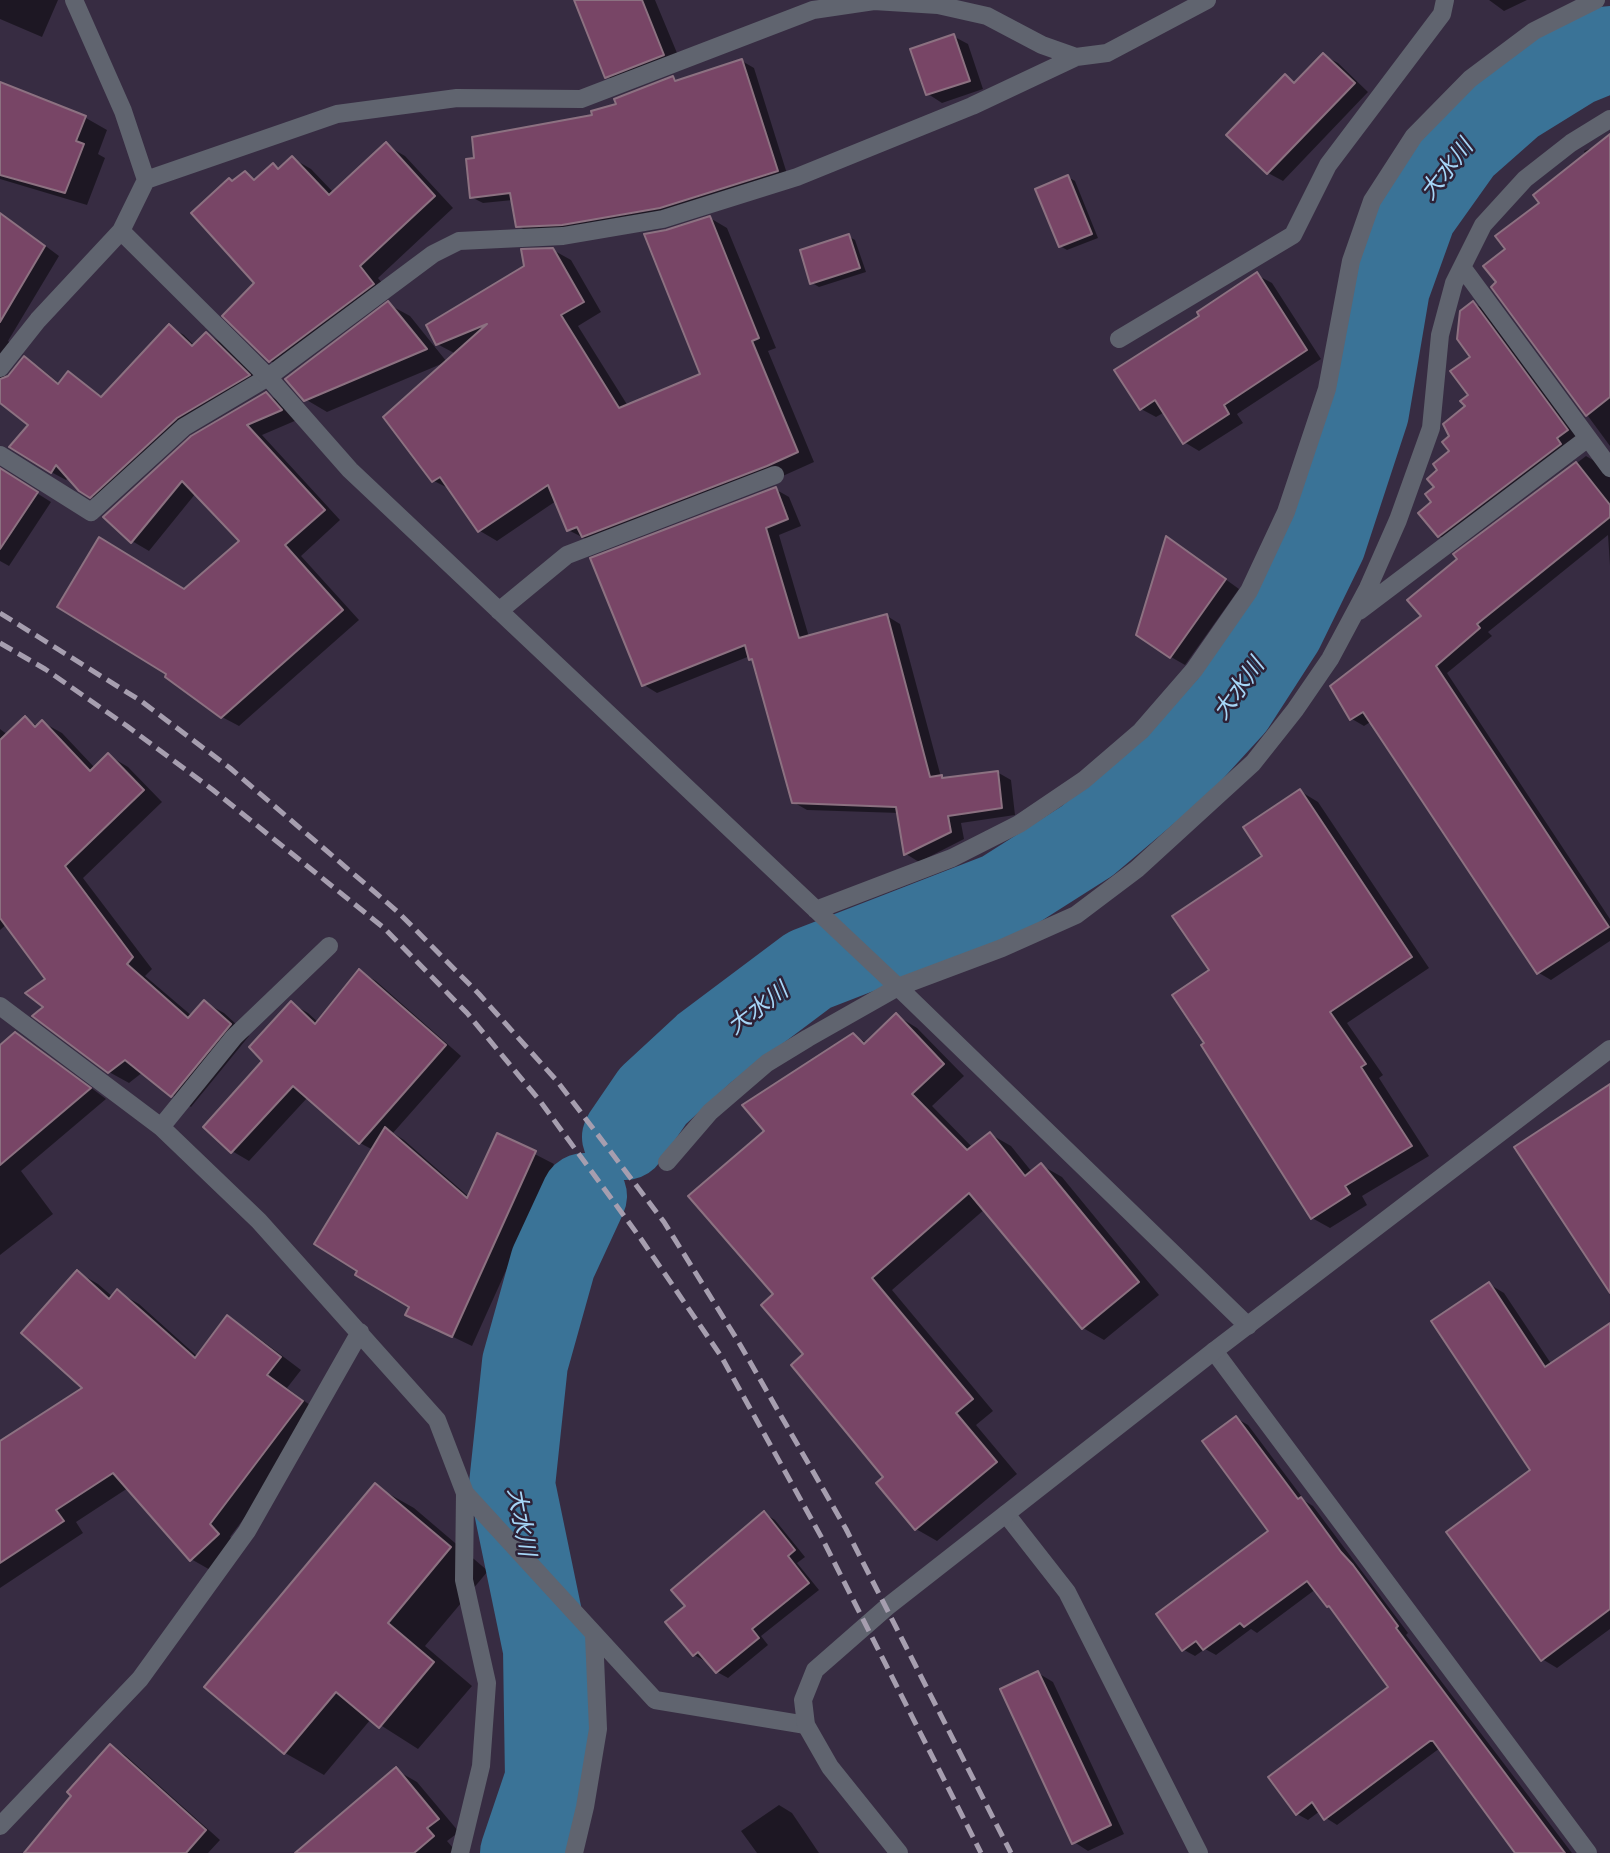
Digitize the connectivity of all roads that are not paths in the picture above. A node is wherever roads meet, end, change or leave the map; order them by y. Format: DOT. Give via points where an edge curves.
graph roads {
  1 [pos="74,0"];
  2 [pos="1207,0"];
  3 [pos="1445,0"];
  4 [pos="1596,0"];
  5 [pos="1076,57"];
  6 [pos="1610,119"];
  7 [pos="146,180"];
  8 [pos="121,231"];
  9 [pos="1462,267"];
  10 [pos="1119,339"];
  11 [pos="0,368"];
  12 [pos="268,377"];
  13 [pos="1588,439"];
  14 [pos="0,455"];
  15 [pos="1610,468"];
  16 [pos="775,475"];
  17 [pos="499,611"];
  18 [pos="1354,616"];
  19 [pos="822,916"];
  20 [pos="330,946"];
  21 [pos="893,983"];
  22 [pos="3,1014"];
  23 [pos="1610,1049"];
  24 [pos="161,1127"];
  25 [pos="667,1162"];
  26 [pos="1248,1326"];
  27 [pos="360,1332"];
  28 [pos="1214,1351"];
  29 [pos="465,1493"];
  30 [pos="1006,1514"];
  31 [pos="594,1635"];
  32 [pos="806,1725"];
  33 [pos="0,1826"];
  34 [pos="460,1853"];
  35 [pos="574,1853"];
  36 [pos="899,1853"];
  37 [pos="1199,1853"];
  38 [pos="1588,1853"];
  1 -- 7 [label="street"];
  2 -- 5 [label="street" via="1107,53"];
  3 -- 10 [label="street" via="1442,14 1328,165 1293,234"];
  4 -- 19 [label="street" via="1534,31 1470,79 1414,136 1373,201 1352,261 1327,389 1286,512 1249,591 1194,670 1141,731 1084,780 1019,824"];
  5 -- 7 [label="street" via="987,16 938,5 874,1 813,9 581,99 457,98 337,114"];
  5 -- 12 [label="street" via="972,106 797,177 663,219 563,236 458,241 433,254"];
  6 -- 9 [label="street" via="1525,179 1483,225"];
  7 -- 8 [label="street"];
  8 -- 11 [label="street"];
  8 -- 12 [label="street"];
  9 -- 13 [label="street"];
  9 -- 18 [label="street" via="1440,335 1431,428 1398,520"];
  12 -- 14 [label="street" via="184,427 91,512"];
  12 -- 17 [label="street" via="350,470"];
  13 -- 15 [label="street"];
  13 -- 18 [label="street"];
  16 -- 17 [label="street" via="568,555"];
  17 -- 19 [label="street"];
  18 -- 21 [label="street" via="1295,710 1252,763 1137,869 1076,915 1002,948"];
  19 -- 21 [label="street"];
  20 -- 24 [label="street" via="234,1037"];
  21 -- 25 [label="street" via="767,1063 710,1112"];
  21 -- 26 [label="street"];
  22 -- 24 [label="street"];
  23 -- 26 [label="street"];
  24 -- 27 [label="street" via="259,1221"];
  26 -- 28 [label="street"];
  27 -- 29 [label="street" via="437,1420"];
  27 -- 33 [label="street" via="247,1531 171,1637 140,1679"];
  28 -- 30 [label="street"];
  28 -- 38 [label="street"];
  29 -- 31 [label="street"];
  29 -- 34 [label="street" via="464,1580 487,1683 481,1766"];
  30 -- 32 [label="street" via="865,1624 815,1670 803,1700"];
  30 -- 37 [label="street" via="1067,1592"];
  31 -- 32 [label="street" via="655,1700"];
  31 -- 35 [label="street" via="598,1729"];
  32 -- 36 [label="street" via="830,1767"];
}
